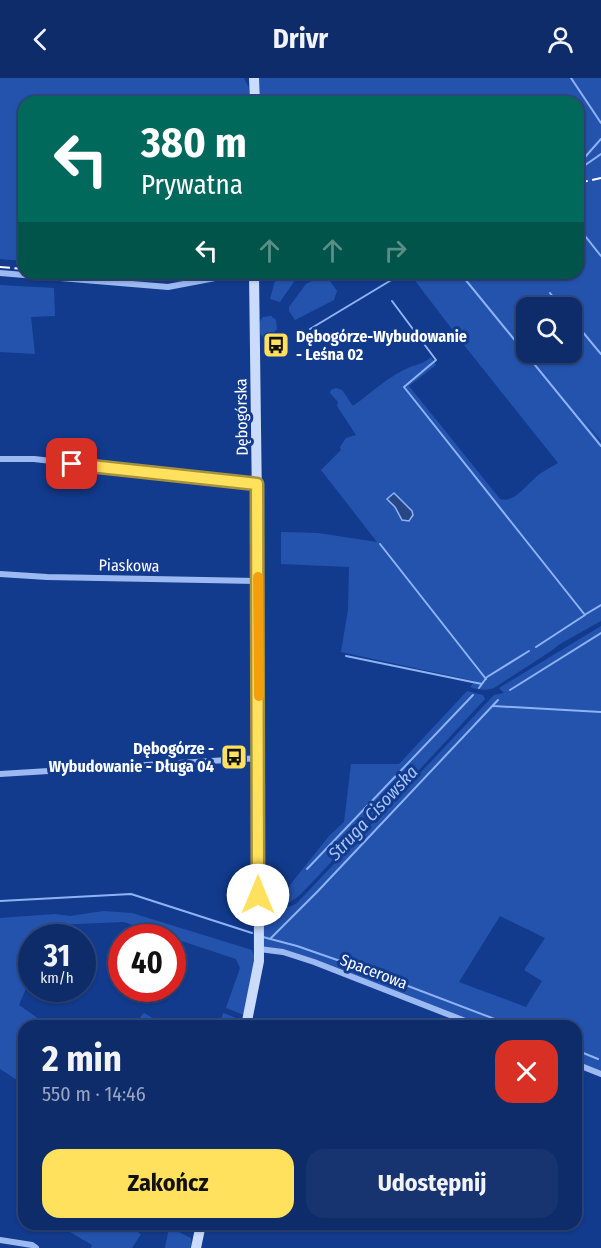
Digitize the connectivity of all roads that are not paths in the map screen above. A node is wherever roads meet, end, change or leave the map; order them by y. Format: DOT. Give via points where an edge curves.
graph roads {
  1 [pos="254,78"];
  2 [pos="255,96"];
  3 [pos="0,273"];
  4 [pos="18,274"];
  5 [pos="72,279"];
  6 [pos="210,279"];
  7 [pos="254,279"];
  8 [pos="0,459"];
  9 [pos="257,484"];
  10 [pos="0,574"];
  11 [pos="258,581"];
  12 [pos="259,758"];
  13 [pos="0,774"];
  14 [pos="259,949"];
  15 [pos="247,1020"];
  16 [pos="463,1020"];
  17 [pos="582,1066"];
  18 [pos="601,1074"];
  19 [pos="200,1230"];
  20 [pos="0,1240"];
  21 [pos="36,1248"];
  22 [pos="196,1248"];
  1 -- 2 [label="street"];
  3 -- 4 [label="street"];
  5 -- 6 [label="street" via="168,287"];
  7 -- 9 [label="street, Dębogórska"];
  8 -- 9 [label="street" via="34,459"];
  9 -- 11 [label="street, Dębogórska"];
  10 -- 11 [label="street, Piaskowa"];
  11 -- 12 [label="street, Dębogórska"];
  12 -- 13 [label="street"];
  12 -- 14 [label="street, Dębogórska"];
  14 -- 15 [label="street, Dębogórska"];
  14 -- 16 [label="street, Spacerowa" via="314,962"];
  17 -- 18 [label="street"];
  19 -- 22 [label="street"];
  20 -- 21 [label="street"];
}
